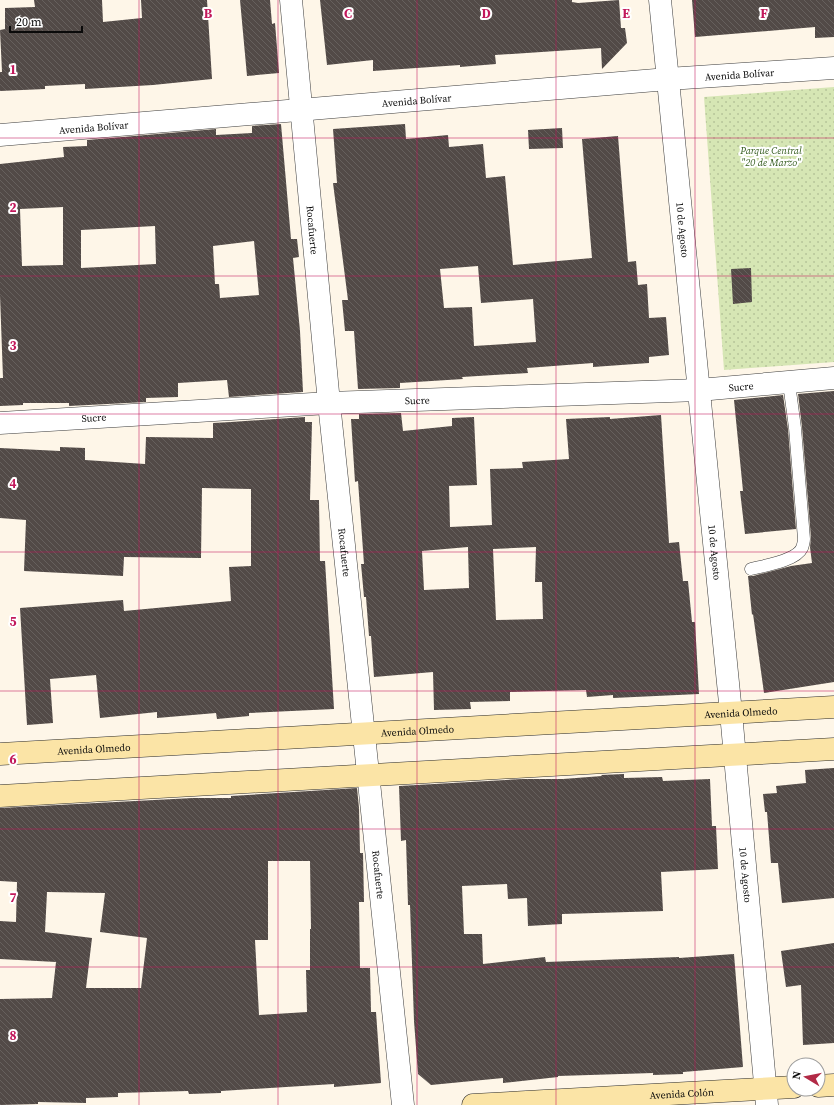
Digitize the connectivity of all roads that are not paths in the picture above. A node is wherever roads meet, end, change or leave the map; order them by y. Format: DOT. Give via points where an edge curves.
graph roads {
  1 [pos="291,0"];
  2 [pos="660,0"];
  3 [pos="834,68"];
  4 [pos="668,79"];
  5 [pos="301,109"];
  6 [pos="0,135"];
  7 [pos="834,378"];
  8 [pos="789,383"];
  9 [pos="699,390"];
  10 [pos="328,403"];
  11 [pos="0,423"];
  12 [pos="751,569"];
  13 [pos="834,707"];
  14 [pos="731,713"];
  15 [pos="363,734"];
  16 [pos="834,749"];
  17 [pos="0,754"];
  18 [pos="735,754"];
  19 [pos="368,775"];
  20 [pos="0,796"];
  21 [pos="786,1090"];
  22 [pos="766,1097"];
  23 [pos="402,1105"];
  24 [pos="473,1105"];
  1 -- 5 [label="street, Rocafuerte"];
  2 -- 4 [label="street, 10 de Agosto"];
  3 -- 4 [label="street, Avenida Bolívar"];
  4 -- 5 [label="street, Avenida Bolívar"];
  4 -- 9 [label="street, 10 de Agosto"];
  5 -- 6 [label="street, Avenida Bolívar"];
  5 -- 10 [label="street, Rocafuerte"];
  7 -- 8 [label="street, Sucre"];
  8 -- 9 [label="street, Sucre"];
  8 -- 12 [label="lane" via="804,539 802,549 789,559"];
  9 -- 10 [label="street, Sucre"];
  9 -- 14 [label="street, 10 de Agosto"];
  10 -- 11 [label="street, Sucre"];
  10 -- 15 [label="street, Rocafuerte"];
  13 -- 14 [label="street, Avenida Olmedo"];
  14 -- 15 [label="street, Avenida Olmedo"];
  14 -- 18 [label="street, 10 de Agosto"];
  15 -- 17 [label="street, Avenida Olmedo"];
  15 -- 19 [label="street, Rocafuerte"];
  16 -- 18 [label="street"];
  18 -- 19 [label="street"];
  18 -- 22 [label="street, 10 de Agosto"];
  19 -- 20 [label="street"];
  19 -- 23 [label="street, Rocafuerte"];
  21 -- 22 [label="street, Avenida Colón"];
  22 -- 24 [label="street, Avenida Colón"];
}
